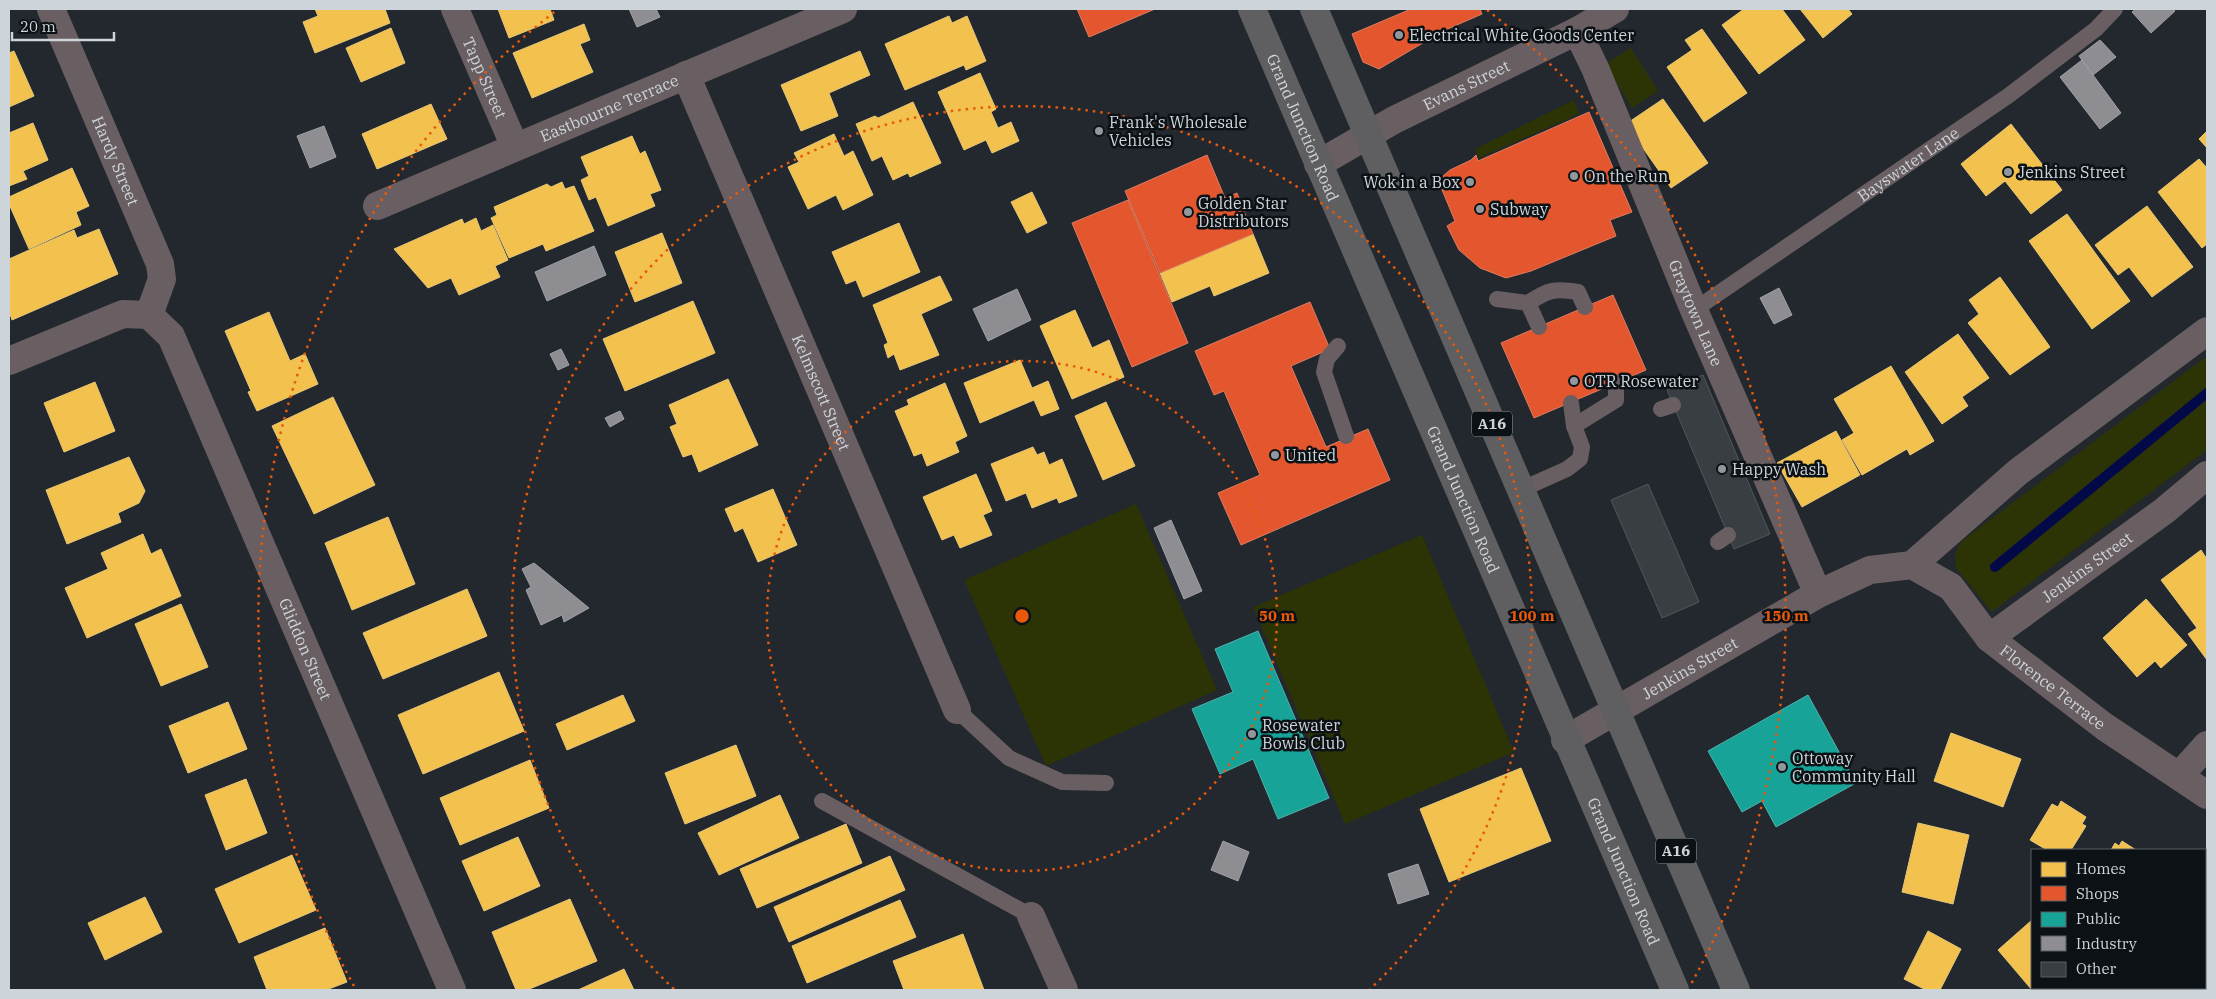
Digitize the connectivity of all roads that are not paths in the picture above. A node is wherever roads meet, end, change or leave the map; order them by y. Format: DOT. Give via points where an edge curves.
graph roads {
  1 [pos="51,9"];
  2 [pos="454,9"];
  3 [pos="843,9"];
  4 [pos="1252,9"];
  5 [pos="1314,9"];
  6 [pos="1615,9"];
  7 [pos="2115,9"];
  8 [pos="1577,31"];
  9 [pos="686,75"];
  10 [pos="1368,137"];
  11 [pos="515,147"];
  12 [pos="1318,164"];
  13 [pos="377,206"];
  14 [pos="1497,299"];
  15 [pos="1528,303"];
  16 [pos="1585,307"];
  17 [pos="1694,310"];
  18 [pos="149,315"];
  19 [pos="1539,327"];
  20 [pos="2207,331"];
  21 [pos="1338,346"];
  22 [pos="9,361"];
  23 [pos="1616,382"];
  24 [pos="1571,403"];
  25 [pos="1574,426"];
  26 [pos="1346,436"];
  27 [pos="2207,475"];
  28 [pos="1520,490"];
  29 [pos="1912,565"];
  30 [pos="1818,594"];
  31 [pos="1989,638"];
  32 [pos="957,710"];
  33 [pos="1617,712"];
  34 [pos="1565,740"];
  35 [pos="2207,745"];
  36 [pos="2179,776"];
  37 [pos="1106,783"];
  38 [pos="2207,795"];
  39 [pos="822,801"];
  40 [pos="1031,916"];
  41 [pos="452,990"];
  42 [pos="1064,990"];
  43 [pos="1674,990"];
  44 [pos="1736,990"];
  1 -- 18 [label="street, Hardy Street" via="160,264 162,279"];
  2 -- 11 [label="street, Tapp Street"];
  3 -- 9 [label="street, Eastbourne Terrace"];
  4 -- 12 [label="highway, Grand Junction Road"];
  5 -- 10 [label="highway, A16"];
  6 -- 8 [label="street, Evans Street"];
  7 -- 17 [label="lane, Bayswater Lane" via="2096,29 2008,96"];
  8 -- 10 [label="street, Evans Street" via="1394,120"];
  8 -- 17 [label="street, Graytown Lane"];
  9 -- 11 [label="street, Eastbourne Terrace"];
  9 -- 32 [label="street, Kelmscott Street"];
  10 -- 12 [label="street, Evans Street"];
  10 -- 28 [label="highway, A16"];
  11 -- 13 [label="street, Eastbourne Terrace"];
  12 -- 34 [label="highway, Grand Junction Road"];
  14 -- 15 [label="lane"];
  15 -- 16 [label="lane" via="1548,291 1560,289 1578,292"];
  15 -- 19 [label="lane"];
  17 -- 30 [label="street, Graytown Lane"];
  18 -- 22 [label="street" via="123,314"];
  18 -- 41 [label="street, Gliddon Street" via="171,336"];
  20 -- 29 [label="street" via="2018,472"];
  21 -- 26 [label="lane" via="1328,359 1324,372"];
  23 -- 25 [label="lane" via="1616,400"];
  24 -- 25 [label="lane"];
  25 -- 28 [label="lane" via="1582,448 1580,459 1567,469"];
  27 -- 31 [label="street, Jenkins Street" via="2164,511"];
  28 -- 33 [label="highway, A16"];
  29 -- 30 [label="street, Jenkins Street" via="1870,570"];
  29 -- 31 [label="street, Florence Terrace" via="1951,587"];
  30 -- 33 [label="street, Jenkins Street"];
  31 -- 36 [label="street, Florence Terrace" via="2105,727"];
  32 -- 37 [label="lane" via="1009,758 1062,782"];
  33 -- 34 [label="street, Jenkins Street"];
  33 -- 44 [label="highway, A16"];
  34 -- 43 [label="highway, Grand Junction Road"];
  35 -- 36 [label="street"];
  36 -- 38 [label="street, Florence Terrace"];
  39 -- 40 [label="lane"];
  40 -- 42 [label="street"];
}
